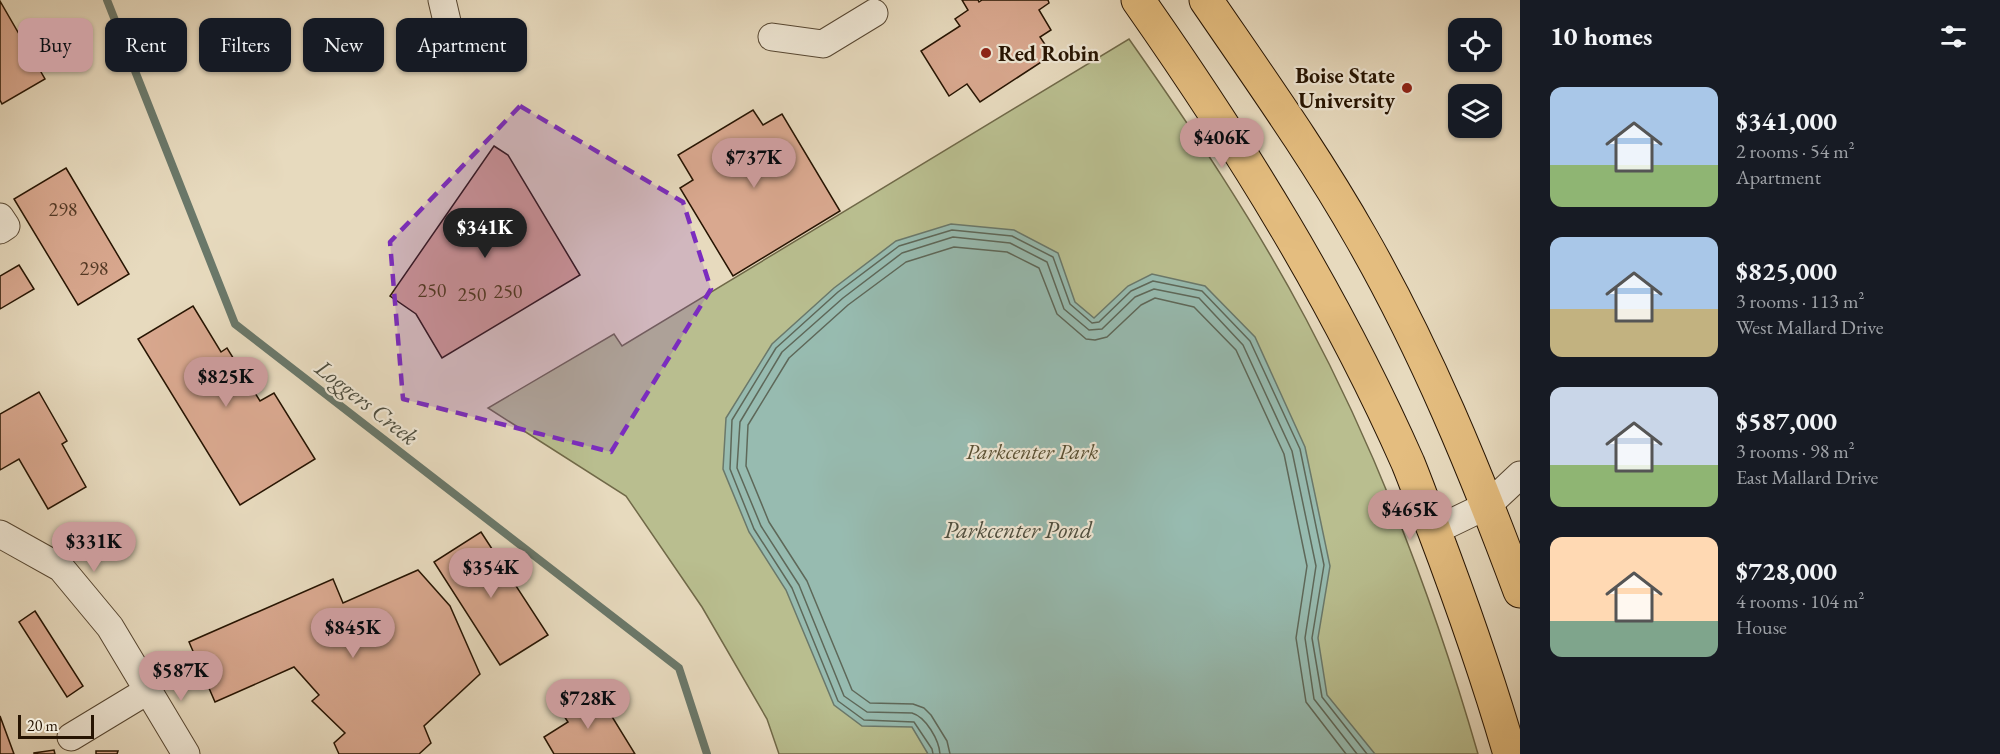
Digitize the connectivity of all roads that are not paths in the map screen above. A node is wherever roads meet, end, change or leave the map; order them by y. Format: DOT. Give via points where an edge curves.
graph roads {
  1 [pos="442,0"];
  2 [pos="1138,0"];
  3 [pos="1206,0"];
  4 [pos="874,14"];
  5 [pos="446,18"];
  6 [pos="772,37"];
  7 [pos="0,217"];
  8 [pos="0,230"];
  9 [pos="1520,475"];
  10 [pos="1488,505"];
  11 [pos="1520,505"];
  12 [pos="1434,531"];
  13 [pos="0,534"];
  14 [pos="1520,591"];
  15 [pos="142,682"];
  16 [pos="71,737"];
  17 [pos="186,754"];
  18 [pos="1510,754"];
  1 -- 5 [label="street"];
  2 -- 12 [label="main road" via="1212,106 1291,233 1337,317 1408,464"];
  3 -- 10 [label="main road" via="1310,152 1363,240 1439,389"];
  4 -- 6 [label="street" via="824,44"];
  7 -- 8 [label="street" via="6,226"];
  9 -- 10 [label="street"];
  10 -- 11 [label="street"];
  10 -- 12 [label="street"];
  10 -- 14 [label="main road"];
  12 -- 18 [label="main road" via="1489,683"];
  13 -- 15 [label="street" via="61,568 110,627"];
  15 -- 16 [label="street"];
  15 -- 17 [label="street"];
}
